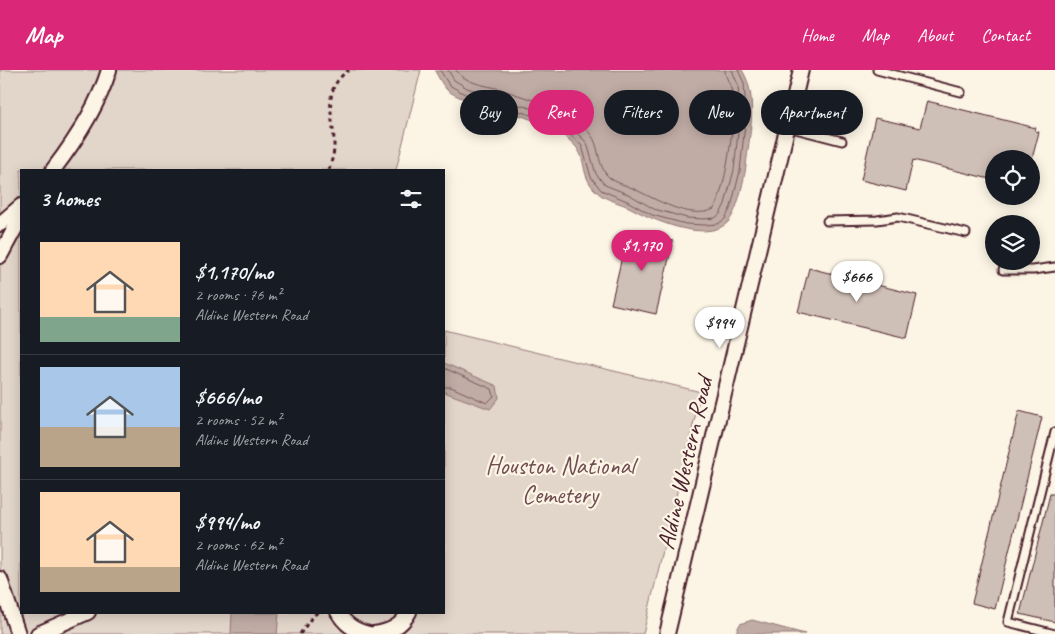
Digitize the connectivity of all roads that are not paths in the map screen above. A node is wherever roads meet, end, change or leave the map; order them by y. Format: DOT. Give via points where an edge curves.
graph roads {
  1 [pos="109,70"];
  2 [pos="801,70"];
  3 [pos="877,70"];
  4 [pos="796,90"];
  5 [pos="961,92"];
  6 [pos="786,135"];
  7 [pos="819,135"];
  8 [pos="842,141"];
  9 [pos="54,169"];
  10 [pos="20,207"];
  11 [pos="20,219"];
  12 [pos="827,221"];
  13 [pos="0,224"];
  14 [pos="966,233"];
  15 [pos="0,256"];
  16 [pos="1055,267"];
  17 [pos="1040,269"];
  18 [pos="1055,432"];
  19 [pos="0,579"];
  20 [pos="83,614"];
  21 [pos="340,614"];
  22 [pos="407,614"];
  23 [pos="18,634"];
  24 [pos="38,634"];
  25 [pos="369,634"];
  26 [pos="374,634"];
  27 [pos="666,634"];
  28 [pos="1055,634"];
  1 -- 9 [label="street" via="91,112"];
  2 -- 4 [label="street, Aldine Western Road"];
  3 -- 5 [label="lane"];
  6 -- 27 [label="street, Aldine Western Road"];
  7 -- 8 [label="lane"];
  10 -- 13 [label="street"];
  11 -- 15 [label="street"];
  12 -- 14 [label="lane" via="898,217"];
  16 -- 17 [label="lane"];
  18 -- 28 [label="lane" via="1008,622"];
  19 -- 23 [label="street"];
  20 -- 24 [label="street"];
  21 -- 25 [label="street" via="349,626"];
  22 -- 26 [label="street" via="398,626"];
}
